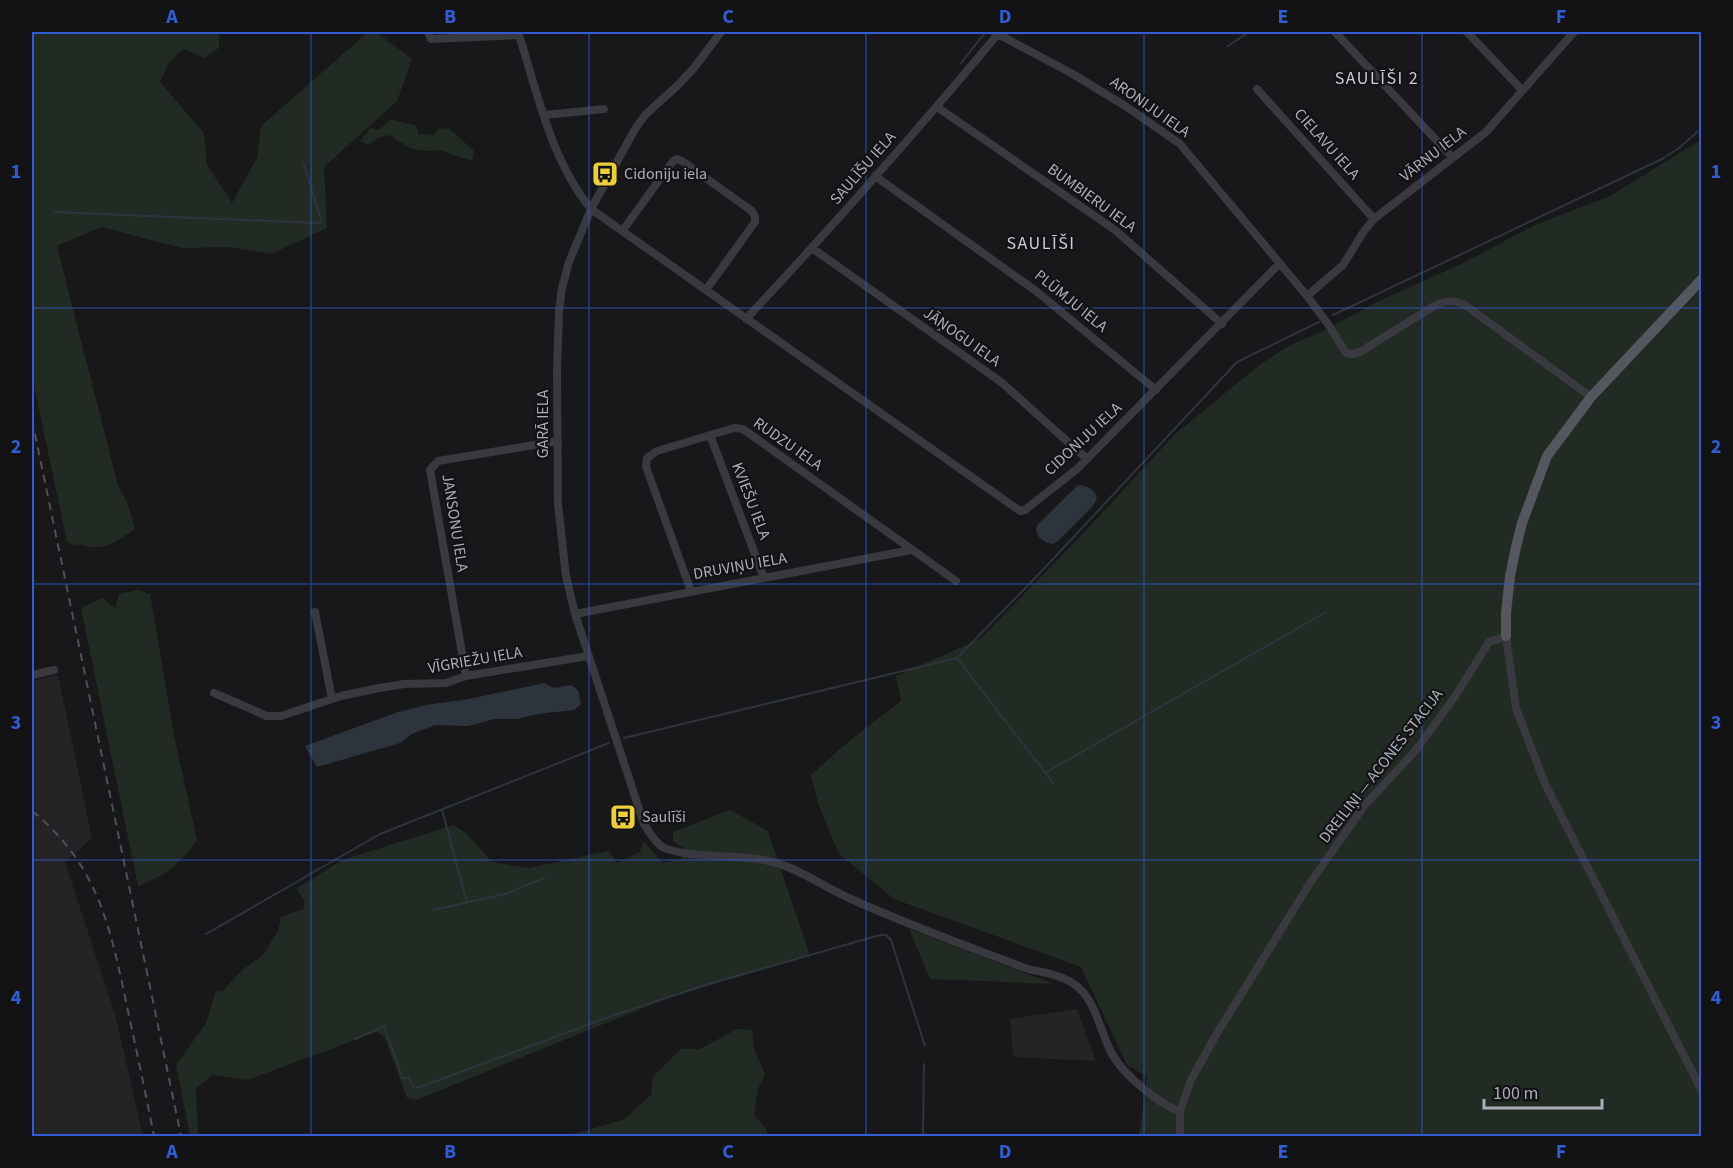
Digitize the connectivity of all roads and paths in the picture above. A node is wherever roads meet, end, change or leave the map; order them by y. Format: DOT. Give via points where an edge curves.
graph roads {
  1 [pos="428,32"];
  2 [pos="721,32"];
  3 [pos="1335,32"];
  4 [pos="1467,32"];
  5 [pos="1574,32"];
  6 [pos="520,33"];
  7 [pos="996,33"];
  8 [pos="1257,89"];
  9 [pos="1522,90"];
  10 [pos="937,107"];
  11 [pos="603,109"];
  12 [pos="545,115"];
  13 [pos="1452,157"];
  14 [pos="875,176"];
  15 [pos="591,209"];
  16 [pos="1374,219"];
  17 [pos="623,230"];
  18 [pos="812,248"];
  19 [pos="1280,263"];
  20 [pos="1701,279"];
  21 [pos="706,290"];
  22 [pos="1307,296"];
  23 [pos="746,319"];
  24 [pos="1222,324"];
  25 [pos="1156,390"];
  26 [pos="1591,397"];
  27 [pos="710,435"];
  28 [pos="558,441"];
  29 [pos="1087,459"];
  30 [pos="911,550"];
  31 [pos="764,578"];
  32 [pos="956,581"];
  33 [pos="691,591"];
  34 [pos="315,612"];
  35 [pos="575,614"];
  36 [pos="1506,636"];
  37 [pos="588,656"];
  38 [pos="54,670"];
  39 [pos="32,675"];
  40 [pos="466,676"];
  41 [pos="214,693"];
  42 [pos="332,699"];
  43 [pos="1701,1091"];
  44 [pos="1180,1111"];
  45 [pos="1180,1137"];
  1 -- 6 [label="street, CIDONIJU IELA" via="431,39"];
  2 -- 15 [label="street, GARĀ IELA" via="694,68 646,114"];
  3 -- 13 [label="street"];
  4 -- 9 [label="street"];
  5 -- 9 [label="street, VĀRNU IELA"];
  6 -- 12 [label="street, CIDONIJU IELA"];
  7 -- 10 [label="street, SAULĪŠU IELA"];
  7 -- 19 [label="street, ARONIJU IELA" via="1090,84 1180,144"];
  8 -- 16 [label="street, CIELAVU IELA"];
  9 -- 13 [label="street, VĀRNU IELA" via="1486,132"];
  10 -- 14 [label="street, SAULĪŠU IELA"];
  10 -- 24 [label="street, BUMBIERU IELA" via="1115,230"];
  11 -- 12 [label="street"];
  12 -- 15 [label="street, CIDONIJU IELA" via="558,156"];
  13 -- 16 [label="street, VĀRNU IELA"];
  14 -- 18 [label="street, SAULĪŠU IELA"];
  14 -- 25 [label="street, PLŪMJU IELA" via="1036,291"];
  15 -- 17 [label="street, CIDONIJU IELA"];
  15 -- 28 [label="street, GARĀ IELA" via="562,288"];
  16 -- 22 [label="street, VĀRNU IELA" via="1343,265"];
  17 -- 21 [label="street, CIDONIJU IELA"];
  17 -- 21 [label="street" via="677,159 752,211 754,222"];
  18 -- 23 [label="street, SAULĪŠU IELA"];
  18 -- 29 [label="street, JĀŅOGU IELA" via="1001,382"];
  19 -- 22 [label="street, ARONIJU IELA"];
  19 -- 24 [label="street, CIDONIJU IELA"];
  20 -- 26 [label="main road"];
  21 -- 23 [label="street, CIDONIJU IELA"];
  22 -- 26 [label="street, ARONIJU IELA" via="1346,353 1352,354 1444,301 1453,300"];
  23 -- 29 [label="street, CIDONIJU IELA" via="1020,511"];
  24 -- 25 [label="street, CIDONIJU IELA"];
  25 -- 29 [label="street, CIDONIJU IELA"];
  26 -- 36 [label="main road" via="1547,456 1522,523 1510,576"];
  27 -- 30 [label="street, RUDZU IELA" via="743,429"];
  27 -- 31 [label="street, KVIEŠU IELA"];
  27 -- 33 [label="street, RUDZU IELA" via="657,451 648,458 646,467"];
  28 -- 35 [label="street, GARĀ IELA" via="561,542"];
  28 -- 40 [label="street, JANSONU IELA" via="438,461 430,470"];
  30 -- 31 [label="street, DRUVIŅU IELA"];
  30 -- 32 [label="street, RUDZU IELA"];
  31 -- 33 [label="street, DRUVIŅU IELA"];
  33 -- 35 [label="street, DRUVIŅU IELA"];
  34 -- 42 [label="street"];
  35 -- 37 [label="street, GARĀ IELA"];
  36 -- 43 [label="street" via="1516,708 1545,784"];
  36 -- 44 [label="street, DREILIŅI — ACONES STACIJA" via="1489,642 1416,750 1364,806 1336,845 1216,1035 1191,1080"];
  37 -- 40 [label="street, VĪGRIEŽU IELA"];
  37 -- 44 [label="street, GARĀ IELA" via="644,824 662,847 676,852 764,860 794,868 849,898 985,953 1065,979 1090,1001 1105,1040 1121,1067 1156,1100"];
  38 -- 39 [label="street"];
  40 -- 42 [label="street, VĪGRIEŽU IELA" via="446,683 404,684"];
  41 -- 42 [label="street, VĪGRIEŽU IELA" via="267,716 281,716"];
  44 -- 45 [label="street, DREILIŅI — ACONES STACIJA"];
}
